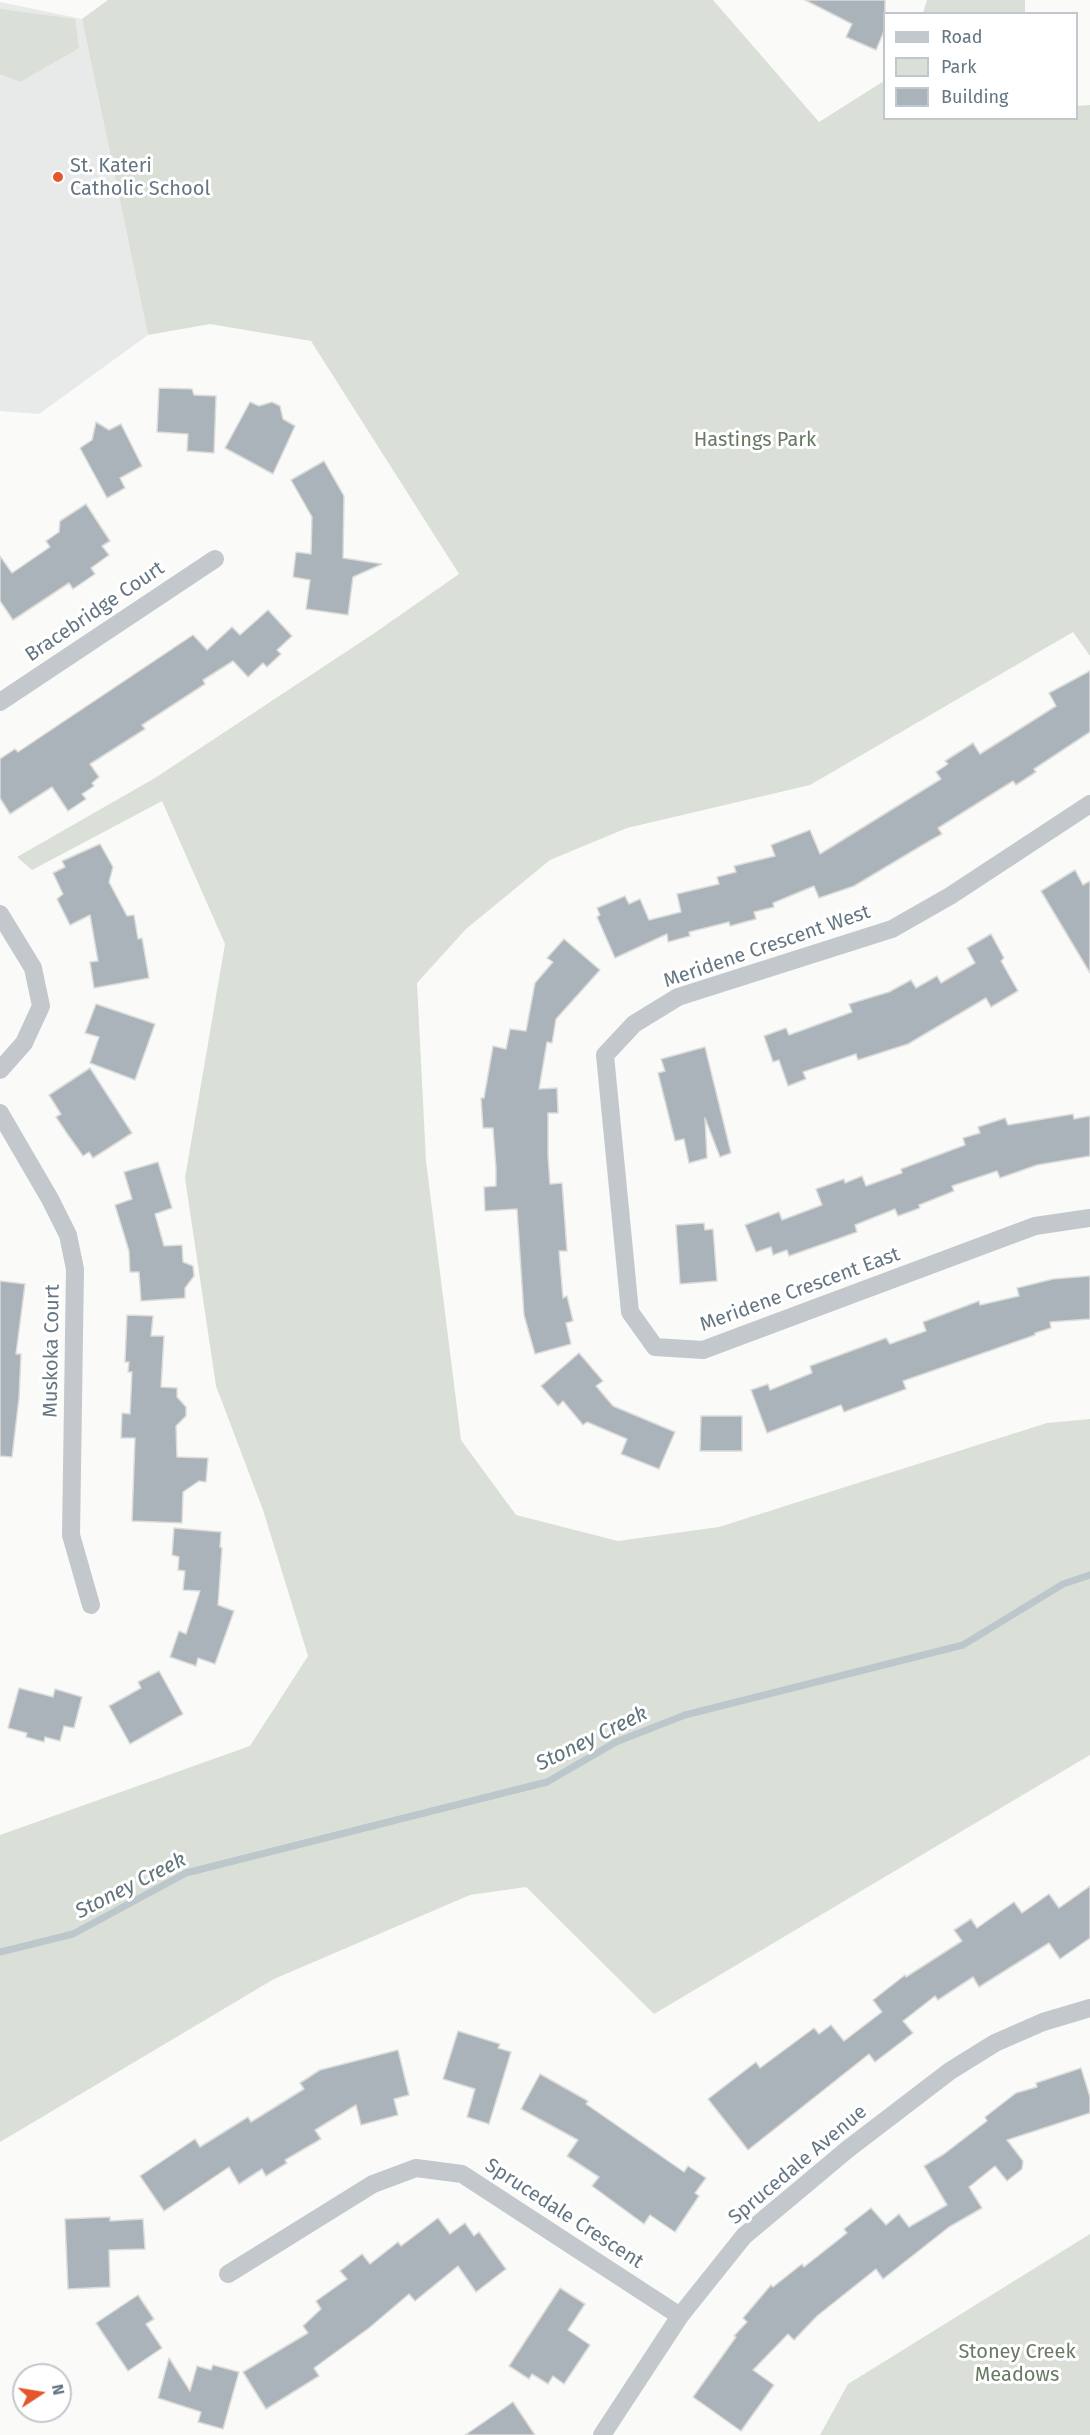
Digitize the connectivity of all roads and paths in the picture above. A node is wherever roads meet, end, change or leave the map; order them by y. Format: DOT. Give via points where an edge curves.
graph roads {
  1 [pos="215,559"];
  2 [pos="3,693"];
  3 [pos="1090,804"];
  4 [pos="0,914"];
  5 [pos="0,1070"];
  6 [pos="0,1113"];
  7 [pos="621,1218"];
  8 [pos="1090,1218"];
  9 [pos="92,1605"];
  10 [pos="1090,2008"];
  11 [pos="228,2274"];
  12 [pos="680,2316"];
  13 [pos="602,2435"];
  1 -- 2 [label="street, Bracebridge Court"];
  3 -- 7 [label="street, Meridene Crescent West" via="951,896 892,929 678,997 633,1024 605,1055"];
  4 -- 5 [label="street" via="33,968 42,1006 24,1043"];
  6 -- 9 [label="street, Muskoka Court" via="68,1235 75,1269 71,1534"];
  7 -- 8 [label="street, Meridene Crescent East" via="630,1312 655,1347 703,1350 1035,1226"];
  10 -- 12 [label="street, Sprucedale Avenue" via="994,2043 950,2071 744,2236"];
  11 -- 12 [label="street, Sprucedale Crescent" via="373,2184 416,2168 462,2174"];
  12 -- 13 [label="street, Sprucedale Avenue"];
}
